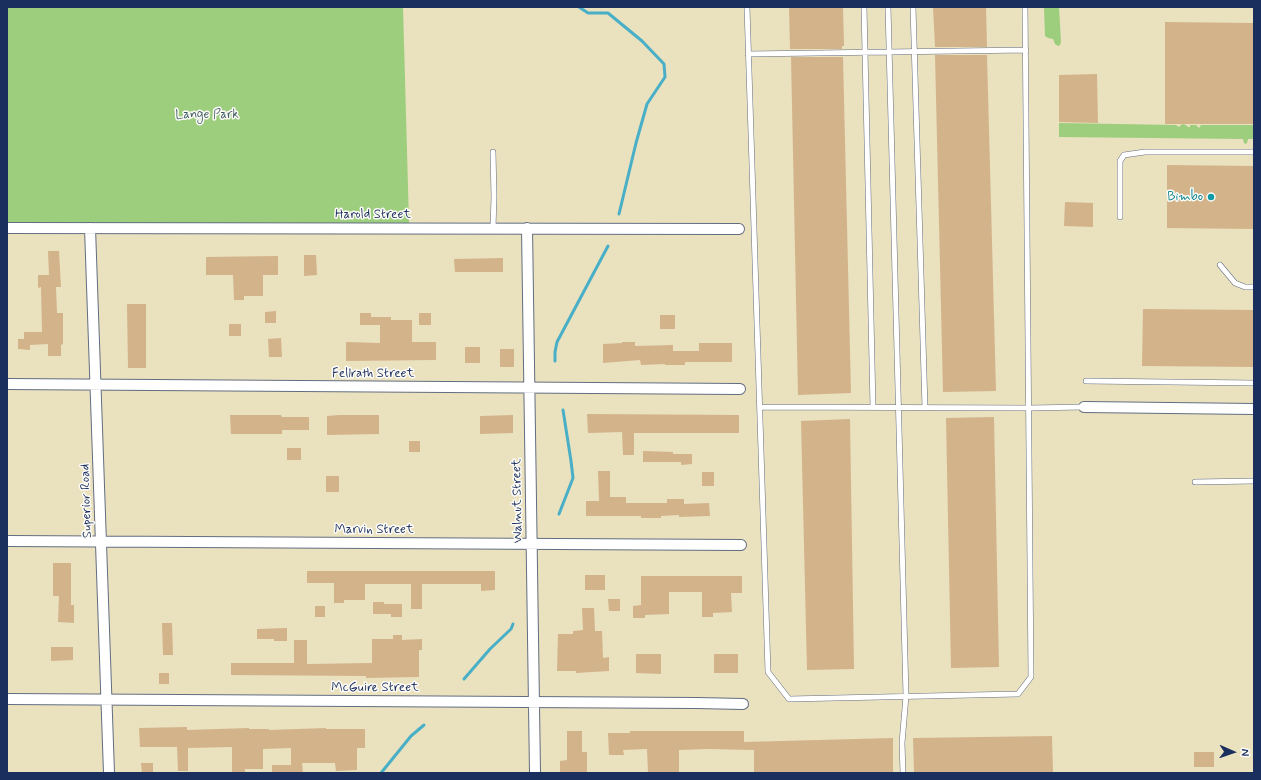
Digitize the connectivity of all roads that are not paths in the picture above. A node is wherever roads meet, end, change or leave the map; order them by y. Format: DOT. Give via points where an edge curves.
graph roads {
  1 [pos="747,7"];
  2 [pos="864,7"];
  3 [pos="888,7"];
  4 [pos="913,7"];
  5 [pos="1025,7"];
  6 [pos="1026,50"];
  7 [pos="865,52"];
  8 [pos="889,52"];
  9 [pos="914,52"];
  10 [pos="748,54"];
  11 [pos="492,152"];
  12 [pos="1254,152"];
  13 [pos="1120,217"];
  14 [pos="7,228"];
  15 [pos="90,228"];
  16 [pos="493,228"];
  17 [pos="527,228"];
  18 [pos="739,229"];
  19 [pos="1220,265"];
  20 [pos="1254,287"];
  21 [pos="1086,381"];
  22 [pos="1254,382"];
  23 [pos="7,384"];
  24 [pos="95,385"];
  25 [pos="529,387"];
  26 [pos="740,388"];
  27 [pos="760,407"];
  28 [pos="873,407"];
  29 [pos="1084,407"];
  30 [pos="898,408"];
  31 [pos="925,408"];
  32 [pos="1030,408"];
  33 [pos="1254,409"];
  34 [pos="1254,481"];
  35 [pos="1195,482"];
  36 [pos="7,541"];
  37 [pos="101,542"];
  38 [pos="532,544"];
  39 [pos="741,545"];
  40 [pos="906,696"];
  41 [pos="7,699"];
  42 [pos="107,700"];
  43 [pos="534,702"];
  44 [pos="744,704"];
  45 [pos="109,773"];
  46 [pos="535,773"];
  47 [pos="903,773"];
  1 -- 10 [label="lane"];
  2 -- 7 [label="lane"];
  3 -- 8 [label="lane"];
  4 -- 9 [label="lane"];
  5 -- 6 [label="lane"];
  6 -- 9 [label="lane"];
  6 -- 32 [label="lane"];
  7 -- 8 [label="lane"];
  7 -- 10 [label="lane"];
  7 -- 28 [label="lane"];
  8 -- 9 [label="lane"];
  8 -- 30 [label="lane"];
  9 -- 31 [label="lane"];
  10 -- 27 [label="lane"];
  11 -- 16 [label="lane"];
  12 -- 13 [label="lane" via="1145,152 1124,155 1120,161"];
  14 -- 15 [label="street, Harold Street"];
  15 -- 16 [label="street, Harold Street"];
  15 -- 24 [label="street, Superior Road"];
  16 -- 17 [label="street, Harold Street"];
  17 -- 18 [label="street, Harold Street"];
  17 -- 25 [label="street, Walnut Street"];
  19 -- 20 [label="lane" via="1235,284"];
  21 -- 22 [label="lane"];
  23 -- 24 [label="street, Fellrath Street"];
  24 -- 25 [label="street, Fellrath Street"];
  24 -- 37 [label="street, Superior Road"];
  25 -- 26 [label="street, Fellrath Street"];
  25 -- 38 [label="street, Walnut Street"];
  27 -- 28 [label="lane"];
  27 -- 40 [label="lane" via="768,672 789,698"];
  28 -- 30 [label="lane"];
  29 -- 32 [label="lane"];
  29 -- 33 [label="street"];
  30 -- 31 [label="lane"];
  30 -- 40 [label="lane"];
  31 -- 32 [label="lane"];
  32 -- 40 [label="lane" via="1031,677 1018,694"];
  34 -- 35 [label="lane"];
  36 -- 37 [label="street, Marvin Street"];
  37 -- 38 [label="street, Marvin Street"];
  37 -- 42 [label="street, Superior Road"];
  38 -- 39 [label="street, Marvin Street"];
  38 -- 43 [label="street, Walnut Street"];
  40 -- 47 [label="lane" via="902,743"];
  41 -- 42 [label="street, McGuire Street"];
  42 -- 43 [label="street, McGuire Street"];
  42 -- 45 [label="street, Superior Road"];
  43 -- 44 [label="street, McGuire Street"];
  43 -- 46 [label="street, Walnut Street"];
}
